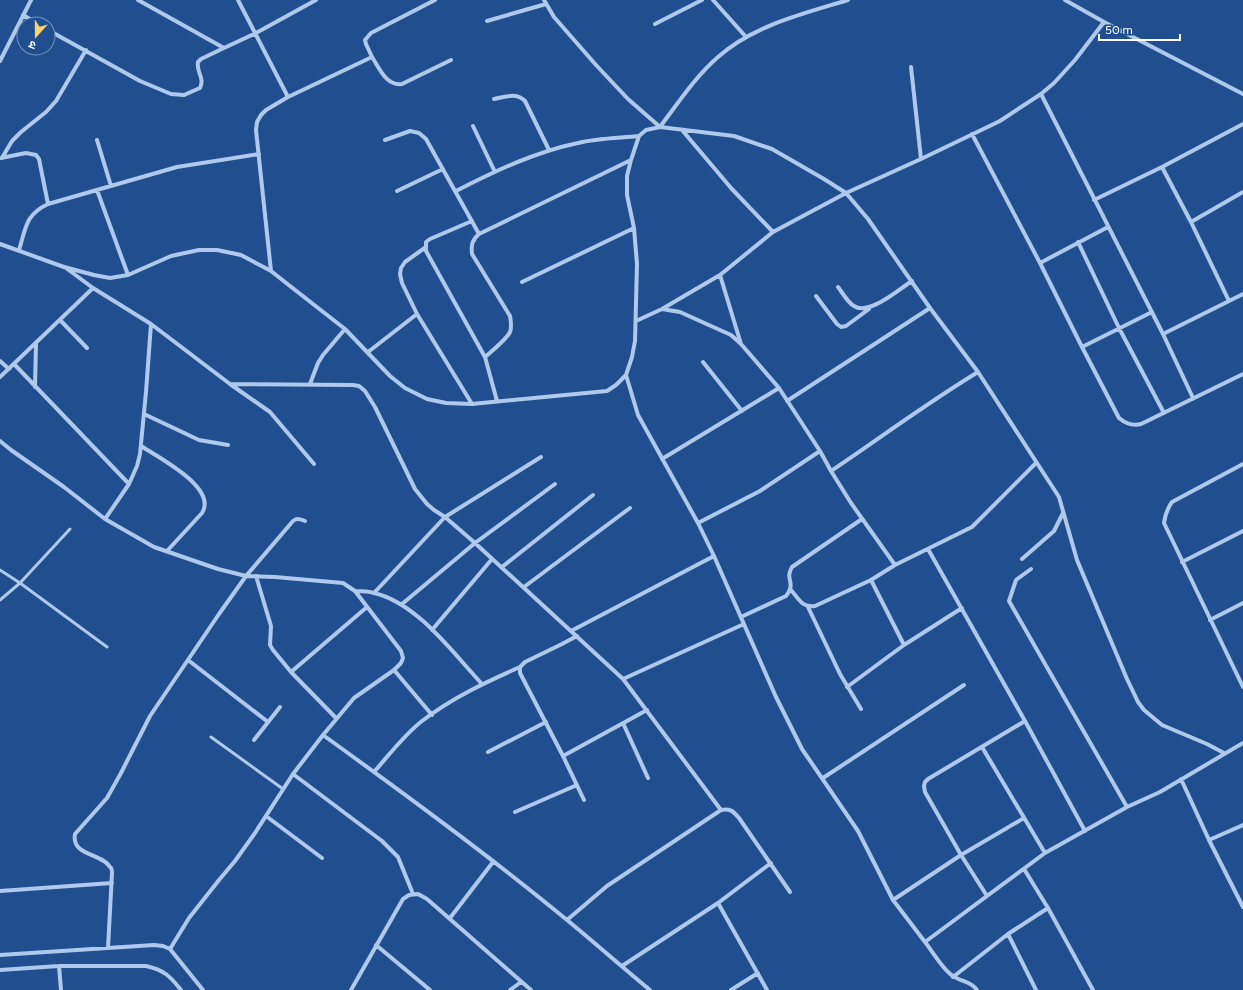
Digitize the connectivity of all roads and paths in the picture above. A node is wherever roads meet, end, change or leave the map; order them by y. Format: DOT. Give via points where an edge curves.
graph roads {
  1 [pos="31,0"];
  2 [pos="138,0"];
  3 [pos="238,0"];
  4 [pos="316,0"];
  5 [pos="435,0"];
  6 [pos="702,0"];
  7 [pos="713,0"];
  8 [pos="848,0"];
  9 [pos="1062,0"];
  10 [pos="1065,0"];
  11 [pos="545,2"];
  12 [pos="23,16"];
  13 [pos="487,22"];
  14 [pos="1104,22"];
  15 [pos="655,24"];
  16 [pos="16,30"];
  17 [pos="256,33"];
  18 [pos="56,34"];
  19 [pos="746,37"];
  20 [pos="224,48"];
  21 [pos="86,50"];
  22 [pos="372,57"];
  23 [pos="451,60"];
  24 [pos="0,61"];
  25 [pos="911,67"];
  26 [pos="1041,94"];
  27 [pos="1243,94"];
  28 [pos="288,97"];
  29 [pos="494,98"];
  30 [pos="1243,124"];
  31 [pos="473,126"];
  32 [pos="660,127"];
  33 [pos="682,130"];
  34 [pos="972,134"];
  35 [pos="639,136"];
  36 [pos="97,140"];
  37 [pos="384,140"];
  38 [pos="549,150"];
  39 [pos="259,154"];
  40 [pos="1,158"];
  41 [pos="921,159"];
  42 [pos="631,160"];
  43 [pos="1162,167"];
  44 [pos="443,169"];
  45 [pos="495,172"];
  46 [pos="111,186"];
  47 [pos="97,190"];
  48 [pos="397,191"];
  49 [pos="456,191"];
  50 [pos="1243,192"];
  51 [pos="846,193"];
  52 [pos="1094,200"];
  53 [pos="48,204"];
  54 [pos="472,221"];
  55 [pos="1191,222"];
  56 [pos="1108,227"];
  57 [pos="634,228"];
  58 [pos="773,232"];
  59 [pos="479,234"];
  60 [pos="1078,242"];
  61 [pos="0,244"];
  62 [pos="426,247"];
  63 [pos="20,250"];
  64 [pos="1040,263"];
  65 [pos="64,267"];
  66 [pos="271,271"];
  67 [pos="128,275"];
  68 [pos="720,275"];
  69 [pos="912,281"];
  70 [pos="522,282"];
  71 [pos="838,287"];
  72 [pos="93,288"];
  73 [pos="1243,294"];
  74 [pos="816,296"];
  75 [pos="1229,301"];
  76 [pos="871,308"];
  77 [pos="930,308"];
  78 [pos="662,309"];
  79 [pos="1152,312"];
  80 [pos="417,314"];
  81 [pos="60,320"];
  82 [pos="636,320"];
  83 [pos="151,324"];
  84 [pos="1118,328"];
  85 [pos="345,329"];
  86 [pos="1163,334"];
  87 [pos="36,344"];
  88 [pos="741,344"];
  89 [pos="1082,347"];
  90 [pos="87,348"];
  91 [pos="368,352"];
  92 [pos="485,357"];
  93 [pos="0,362"];
  94 [pos="703,362"];
  95 [pos="14,364"];
  96 [pos="9,369"];
  97 [pos="978,372"];
  98 [pos="1243,374"];
  99 [pos="626,375"];
  100 [pos="0,377"];
  101 [pos="230,384"];
  102 [pos="310,384"];
  103 [pos="35,386"];
  104 [pos="780,388"];
  105 [pos="1193,398"];
  106 [pos="497,401"];
  107 [pos="787,401"];
  108 [pos="472,404"];
  109 [pos="742,411"];
  110 [pos="1164,413"];
  111 [pos="144,414"];
  112 [pos="0,441"];
  113 [pos="228,445"];
  114 [pos="141,446"];
  115 [pos="820,451"];
  116 [pos="541,457"];
  117 [pos="662,459"];
  118 [pos="1036,463"];
  119 [pos="314,464"];
  120 [pos="1243,464"];
  121 [pos="831,471"];
  122 [pos="129,484"];
  123 [pos="555,484"];
  124 [pos="594,495"];
  125 [pos="630,508"];
  126 [pos="1063,512"];
  127 [pos="446,517"];
  128 [pos="105,519"];
  129 [pos="862,519"];
  130 [pos="305,521"];
  131 [pos="698,523"];
  132 [pos="70,529"];
  133 [pos="1243,531"];
  134 [pos="475,544"];
  135 [pos="928,549"];
  136 [pos="167,552"];
  137 [pos="714,556"];
  138 [pos="492,558"];
  139 [pos="1022,559"];
  140 [pos="1182,562"];
  141 [pos="894,566"];
  142 [pos="502,567"];
  143 [pos="1031,569"];
  144 [pos="0,570"];
  145 [pos="246,576"];
  146 [pos="256,576"];
  147 [pos="871,580"];
  148 [pos="20,583"];
  149 [pos="524,586"];
  150 [pos="791,590"];
  151 [pos="355,591"];
  152 [pos="374,593"];
  153 [pos="0,600"];
  154 [pos="1243,603"];
  155 [pos="402,604"];
  156 [pos="367,607"];
  157 [pos="808,607"];
  158 [pos="962,608"];
  159 [pos="741,617"];
  160 [pos="1210,620"];
  161 [pos="744,624"];
  162 [pos="432,630"];
  163 [pos="571,631"];
  164 [pos="577,636"];
  165 [pos="904,645"];
  166 [pos="107,647"];
  167 [pos="188,660"];
  168 [pos="520,667"];
  169 [pos="394,670"];
  170 [pos="291,672"];
  171 [pos="623,679"];
  172 [pos="482,684"];
  173 [pos="964,684"];
  174 [pos="847,687"];
  175 [pos="1243,687"];
  176 [pos="280,707"];
  177 [pos="861,709"];
  178 [pos="647,710"];
  179 [pos="432,714"];
  180 [pos="336,718"];
  181 [pos="1025,721"];
  182 [pos="268,722"];
  183 [pos="546,722"];
  184 [pos="623,723"];
  185 [pos="323,735"];
  186 [pos="211,737"];
  187 [pos="254,740"];
  188 [pos="1243,743"];
  189 [pos="982,746"];
  190 [pos="488,752"];
  191 [pos="1224,753"];
  192 [pos="563,756"];
  193 [pos="374,772"];
  194 [pos="293,774"];
  195 [pos="648,778"];
  196 [pos="823,778"];
  197 [pos="1181,779"];
  198 [pos="578,785"];
  199 [pos="283,789"];
  200 [pos="584,800"];
  201 [pos="1127,807"];
  202 [pos="721,810"];
  203 [pos="515,812"];
  204 [pos="266,816"];
  205 [pos="1024,818"];
  206 [pos="1243,825"];
  207 [pos="1085,831"];
  208 [pos="1209,840"];
  209 [pos="1045,853"];
  210 [pos="961,855"];
  211 [pos="322,858"];
  212 [pos="493,862"];
  213 [pos="771,863"];
  214 [pos="1024,870"];
  215 [pos="112,883"];
  216 [pos="0,891"];
  217 [pos="790,892"];
  218 [pos="413,894"];
  219 [pos="987,896"];
  220 [pos="893,900"];
  221 [pos="718,903"];
  222 [pos="1243,907"];
  223 [pos="1048,908"];
  224 [pos="450,918"];
  225 [pos="567,920"];
  226 [pos="1008,934"];
  227 [pos="925,942"];
  228 [pos="376,945"];
  229 [pos="108,948"];
  230 [pos="170,949"];
  231 [pos="0,955"];
  232 [pos="59,966"];
  233 [pos="622,966"];
  234 [pos="0,970"];
  235 [pos="758,973"];
  236 [pos="953,976"];
  237 [pos="521,982"];
  238 [pos="61,990"];
  239 [pos="181,990"];
  240 [pos="204,990"];
  241 [pos="351,990"];
  242 [pos="430,990"];
  243 [pos="510,990"];
  244 [pos="531,990"];
  245 [pos="650,990"];
  246 [pos="731,990"];
  247 [pos="767,990"];
  248 [pos="977,990"];
  249 [pos="1036,990"];
  250 [pos="1093,990"];
  1 -- 12 [label="street"];
  2 -- 20 [label="street"];
  3 -- 17 [label="street"];
  4 -- 17 [label="street"];
  5 -- 22 [label="street" via="370,33 365,40"];
  6 -- 15 [label="street"];
  7 -- 19 [label="street"];
  8 -- 19 [label="street" via="769,25"];
  9 -- 10 [label="street"];
  10 -- 14 [label="street"];
  11 -- 13 [label="street"];
  11 -- 32 [label="street" via="568,33 622,94"];
  14 -- 26 [label="street" via="1054,83"];
  14 -- 27 [label="street"];
  16 -- 24 [label="street"];
  17 -- 20 [label="street"];
  17 -- 28 [label="street"];
  18 -- 21 [label="street"];
  19 -- 32 [label="street" via="718,56"];
  20 -- 21 [label="street" via="198,62 197,69 202,84 200,88 184,95 171,94 140,81"];
  21 -- 40 [label="street" via="56,101 12,141"];
  22 -- 23 [label="street" via="385,77 396,85"];
  22 -- 28 [label="street"];
  25 -- 41 [label="street"];
  26 -- 34 [label="street" via="1000,121"];
  26 -- 52 [label="street"];
  28 -- 39 [label="street" via="266,110 257,122"];
  29 -- 38 [label="street" via="515,95 526,101"];
  30 -- 43 [label="street"];
  31 -- 45 [label="street"];
  32 -- 33 [label="street"];
  32 -- 35 [label="street" via="646,130"];
  33 -- 51 [label="street" via="734,136 772,149"];
  33 -- 58 [label="street" via="730,188"];
  34 -- 41 [label="street"];
  34 -- 64 [label="street"];
  35 -- 38 [label="street" via="580,142"];
  35 -- 42 [label="street"];
  36 -- 46 [label="street"];
  37 -- 44 [label="street" via="410,131 419,133 426,139"];
  38 -- 45 [label="street"];
  39 -- 46 [label="street" via="177,167"];
  39 -- 66 [label="street"];
  40 -- 53 [label="street" via="26,152 36,155"];
  41 -- 51 [label="street"];
  42 -- 57 [label="street" via="627,176 627,195"];
  42 -- 59 [label="street"];
  43 -- 52 [label="street"];
  43 -- 55 [label="street"];
  44 -- 48 [label="street"];
  44 -- 49 [label="street"];
  45 -- 49 [label="street"];
  46 -- 47 [label="street"];
  47 -- 53 [label="street"];
  47 -- 67 [label="street"];
  49 -- 54 [label="street"];
  50 -- 55 [label="street"];
  51 -- 58 [label="street"];
  51 -- 69 [label="street"];
  52 -- 56 [label="street"];
  53 -- 63 [label="street" via="37,209 29,219"];
  54 -- 59 [label="street"];
  54 -- 62 [label="street" via="430,239 426,242"];
  55 -- 75 [label="street"];
  56 -- 60 [label="street"];
  56 -- 79 [label="street"];
  57 -- 70 [label="street"];
  57 -- 82 [label="street" via="637,264"];
  58 -- 68 [label="street"];
  59 -- 92 [label="street" via="473,240 472,254 510,316 511,325 507,336"];
  60 -- 64 [label="street"];
  60 -- 84 [label="street"];
  61 -- 63 [label="street"];
  62 -- 80 [label="street" via="405,262 400,274"];
  62 -- 92 [label="street"];
  63 -- 65 [label="street"];
  64 -- 89 [label="street"];
  65 -- 67 [label="street" via="110,278"];
  65 -- 72 [label="street"];
  66 -- 67 [label="street" via="241,255 217,250 199,250 171,256"];
  66 -- 85 [label="street"];
  68 -- 78 [label="street"];
  68 -- 88 [label="street"];
  69 -- 76 [label="street"];
  69 -- 77 [label="street"];
  71 -- 76 [label="street" via="853,306"];
  72 -- 81 [label="street"];
  72 -- 83 [label="street"];
  73 -- 75 [label="street"];
  74 -- 76 [label="street" via="841,326 846,326"];
  75 -- 86 [label="street"];
  77 -- 97 [label="street"];
  77 -- 107 [label="street"];
  78 -- 82 [label="street"];
  78 -- 88 [label="street" via="680,312 731,335"];
  79 -- 84 [label="street"];
  79 -- 86 [label="street"];
  80 -- 91 [label="street"];
  80 -- 108 [label="street"];
  81 -- 87 [label="street"];
  81 -- 90 [label="street"];
  82 -- 99 [label="street" via="635,341"];
  83 -- 101 [label="street"];
  83 -- 111 [label="street"];
  84 -- 89 [label="street"];
  84 -- 110 [label="street"];
  85 -- 91 [label="street"];
  85 -- 102 [label="street" via="323,355"];
  86 -- 105 [label="street"];
  87 -- 95 [label="street"];
  87 -- 103 [label="street"];
  88 -- 104 [label="street"];
  89 -- 110 [label="street" via="1115,412 1125,423 1141,424"];
  91 -- 108 [label="street" via="405,388 446,403"];
  92 -- 106 [label="street"];
  93 -- 96 [label="street"];
  94 -- 109 [label="street"];
  95 -- 96 [label="street"];
  95 -- 103 [label="street"];
  96 -- 100 [label="street"];
  97 -- 118 [label="street"];
  97 -- 121 [label="street"];
  98 -- 105 [label="street"];
  99 -- 106 [label="street" via="607,391"];
  99 -- 117 [label="street" via="638,416"];
  101 -- 102 [label="street"];
  101 -- 119 [label="street" via="270,412"];
  102 -- 127 [label="street" via="353,385 365,391 415,489 427,504"];
  103 -- 122 [label="street"];
  104 -- 107 [label="street"];
  104 -- 109 [label="street"];
  105 -- 110 [label="street"];
  106 -- 108 [label="street"];
  107 -- 115 [label="street"];
  109 -- 117 [label="street"];
  111 -- 113 [label="street" via="200,440"];
  111 -- 114 [label="street"];
  112 -- 128 [label="street"];
  114 -- 122 [label="street" via="137,466"];
  114 -- 136 [label="street" via="184,474 205,498 202,513"];
  115 -- 121 [label="street"];
  115 -- 131 [label="street" via="760,491"];
  116 -- 127 [label="street"];
  117 -- 131 [label="street"];
  118 -- 126 [label="street" via="1059,497"];
  118 -- 135 [label="street" via="972,527"];
  120 -- 140 [label="street" via="1172,502 1168,507 1164,523"];
  121 -- 129 [label="street"];
  122 -- 128 [label="street"];
  123 -- 134 [label="street"];
  124 -- 142 [label="street"];
  125 -- 149 [label="street"];
  126 -- 139 [label="street" via="1054,531"];
  126 -- 191 [label="street" via="1077,560 1138,702 1162,726"];
  127 -- 134 [label="street"];
  127 -- 152 [label="street"];
  128 -- 136 [label="street"];
  129 -- 141 [label="street"];
  129 -- 150 [label="street" via="792,567 789,571"];
  130 -- 145 [label="street" via="293,521"];
  131 -- 137 [label="street"];
  132 -- 148 [label="lane"];
  133 -- 140 [label="street"];
  134 -- 138 [label="street"];
  134 -- 155 [label="street"];
  135 -- 141 [label="street"];
  135 -- 158 [label="street"];
  136 -- 145 [label="street"];
  137 -- 159 [label="street"];
  137 -- 163 [label="street"];
  138 -- 142 [label="street"];
  138 -- 162 [label="street"];
  140 -- 160 [label="street"];
  141 -- 147 [label="street"];
  142 -- 149 [label="street"];
  143 -- 201 [label="street" via="1016,580 1008,601"];
  144 -- 148 [label="lane"];
  145 -- 146 [label="street"];
  145 -- 167 [label="street"];
  146 -- 151 [label="street" via="343,583"];
  146 -- 170 [label="street" via="271,626 270,645"];
  147 -- 157 [label="street"];
  147 -- 165 [label="street"];
  148 -- 153 [label="lane"];
  148 -- 166 [label="lane"];
  149 -- 163 [label="street"];
  150 -- 157 [label="street" via="802,604"];
  150 -- 159 [label="street" via="786,596"];
  151 -- 152 [label="street"];
  151 -- 156 [label="street"];
  152 -- 155 [label="street"];
  154 -- 160 [label="street"];
  155 -- 162 [label="street" via="418,615"];
  156 -- 169 [label="street" via="401,651 403,658"];
  156 -- 170 [label="street"];
  157 -- 174 [label="street"];
  158 -- 165 [label="street"];
  158 -- 181 [label="street"];
  159 -- 161 [label="street"];
  160 -- 175 [label="street"];
  161 -- 171 [label="street"];
  161 -- 196 [label="street" via="776,698 799,742"];
  162 -- 172 [label="street"];
  163 -- 164 [label="street"];
  164 -- 168 [label="street" via="525,662"];
  164 -- 171 [label="street"];
  165 -- 174 [label="street"];
  167 -- 182 [label="street"];
  167 -- 215 [label="street" via="150,716 110,793 75,834 76,845 110,866"];
  168 -- 172 [label="street"];
  168 -- 183 [label="street" via="520,673"];
  169 -- 179 [label="street"];
  169 -- 180 [label="street" via="354,698"];
  170 -- 180 [label="street"];
  171 -- 178 [label="street"];
  172 -- 179 [label="street"];
  173 -- 196 [label="street"];
  174 -- 177 [label="street"];
  176 -- 182 [label="street"];
  178 -- 184 [label="street"];
  178 -- 202 [label="street"];
  179 -- 193 [label="street" via="421,721"];
  180 -- 185 [label="street"];
  181 -- 189 [label="street"];
  181 -- 207 [label="street"];
  182 -- 187 [label="street"];
  183 -- 190 [label="street"];
  183 -- 192 [label="street"];
  184 -- 192 [label="street"];
  184 -- 195 [label="street"];
  185 -- 193 [label="street"];
  185 -- 194 [label="street"];
  186 -- 199 [label="lane"];
  188 -- 191 [label="street"];
  189 -- 205 [label="street"];
  189 -- 210 [label="street" via="928,779 924,786"];
  191 -- 197 [label="street"];
  192 -- 198 [label="street"];
  193 -- 212 [label="street"];
  194 -- 199 [label="street"];
  194 -- 218 [label="street" via="394,851"];
  196 -- 220 [label="street" via="858,831"];
  197 -- 201 [label="street"];
  197 -- 208 [label="street"];
  198 -- 200 [label="street"];
  198 -- 203 [label="street"];
  199 -- 204 [label="street"];
  201 -- 207 [label="street"];
  202 -- 213 [label="street" via="726,808 739,818"];
  202 -- 225 [label="street" via="607,886"];
  204 -- 211 [label="street"];
  204 -- 230 [label="street" via="235,861 189,918"];
  205 -- 209 [label="street"];
  205 -- 210 [label="street"];
  206 -- 208 [label="street"];
  207 -- 209 [label="street"];
  208 -- 222 [label="street"];
  209 -- 214 [label="street"];
  210 -- 219 [label="street"];
  210 -- 220 [label="street"];
  212 -- 224 [label="street"];
  212 -- 225 [label="street"];
  213 -- 217 [label="street"];
  213 -- 221 [label="street"];
  214 -- 219 [label="street"];
  214 -- 223 [label="street"];
  215 -- 216 [label="street"];
  215 -- 229 [label="street"];
  218 -- 224 [label="street" via="427,899"];
  218 -- 228 [label="street" via="403,899"];
  219 -- 227 [label="street"];
  220 -- 227 [label="street"];
  221 -- 233 [label="street"];
  221 -- 235 [label="street"];
  223 -- 226 [label="street"];
  223 -- 250 [label="street"];
  224 -- 237 [label="street"];
  225 -- 233 [label="street"];
  226 -- 236 [label="street"];
  226 -- 249 [label="street"];
  227 -- 236 [label="street"];
  228 -- 241 [label="street"];
  228 -- 242 [label="street"];
  229 -- 230 [label="street" via="154,945"];
  229 -- 231 [label="street"];
  230 -- 240 [label="street"];
  232 -- 234 [label="street"];
  232 -- 238 [label="street"];
  232 -- 239 [label="street" via="157,968 168,975"];
  233 -- 245 [label="street"];
  235 -- 246 [label="street"];
  235 -- 247 [label="street"];
  236 -- 248 [label="street"];
  237 -- 243 [label="street"];
  237 -- 244 [label="street"];
}
